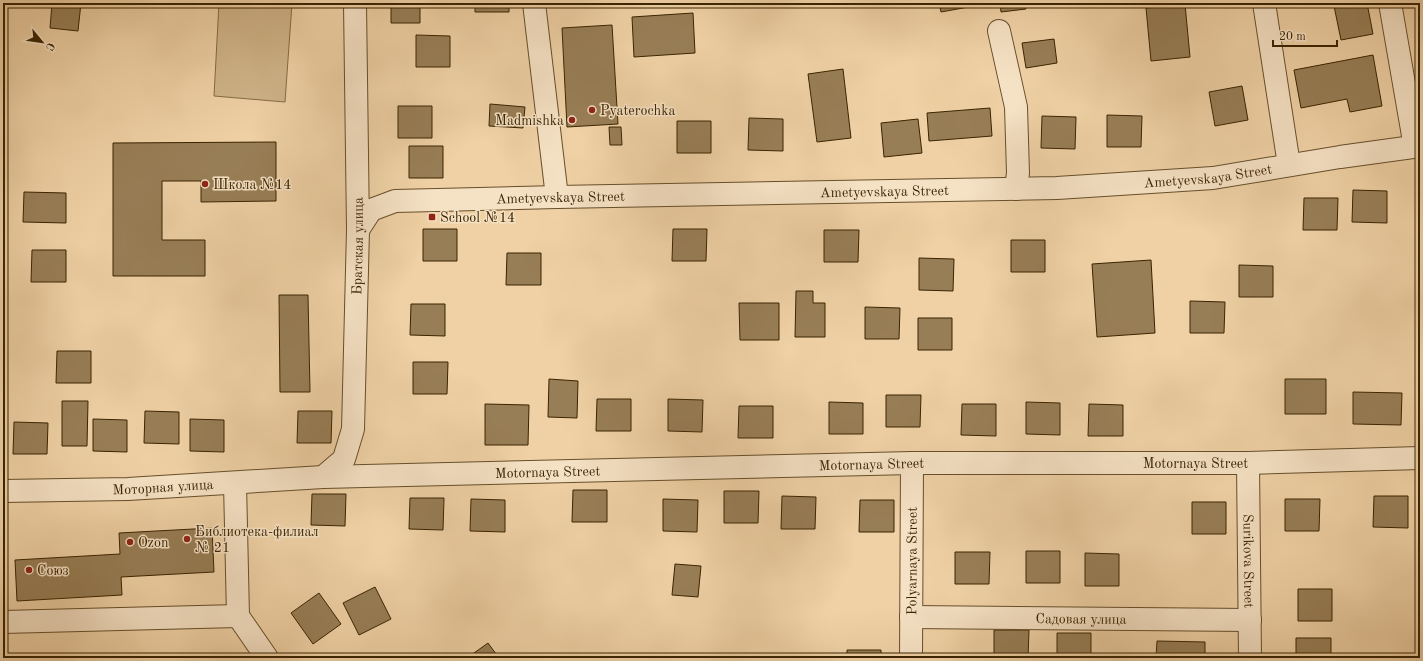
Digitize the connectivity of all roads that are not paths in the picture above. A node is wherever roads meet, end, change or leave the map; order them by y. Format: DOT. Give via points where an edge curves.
graph roads {
  1 [pos="355,3"];
  2 [pos="534,3"];
  3 [pos="1264,3"];
  4 [pos="1390,3"];
  5 [pos="999,31"];
  6 [pos="1417,146"];
  7 [pos="1289,165"];
  8 [pos="1016,189"];
  9 [pos="557,197"];
  10 [pos="358,230"];
  11 [pos="1420,458"];
  12 [pos="912,463"];
  13 [pos="1248,463"];
  14 [pos="323,477"];
  15 [pos="235,483"];
  16 [pos="3,491"];
  17 [pos="238,616"];
  18 [pos="911,616"];
  19 [pos="1250,620"];
  20 [pos="3,622"];
  21 [pos="267,658"];
  22 [pos="911,658"];
  23 [pos="1250,658"];
  1 -- 10 [label="street, Братская улица"];
  2 -- 9 [label="street"];
  3 -- 7 [label="street"];
  4 -- 6 [label="street"];
  5 -- 8 [label="street" via="1016,107"];
  6 -- 7 [label="street, Ametyevskaya Street"];
  7 -- 8 [label="street, Ametyevskaya Street" via="1213,178"];
  8 -- 9 [label="street, Ametyevskaya Street"];
  9 -- 10 [label="street, Ametyevskaya Street" via="395,202 370,210"];
  10 -- 14 [label="street, Братская улица" via="353,429 344,459"];
  11 -- 13 [label="street, Motornaya Street"];
  12 -- 13 [label="street, Motornaya Street"];
  12 -- 14 [label="street, Motornaya Street"];
  12 -- 18 [label="street, Polyarnaya Street"];
  13 -- 19 [label="street, Surikova Street"];
  14 -- 15 [label="street, Моторная улица"];
  15 -- 16 [label="street, Моторная улица" via="128,489"];
  15 -- 17 [label="street"];
  17 -- 20 [label="street"];
  17 -- 21 [label="street"];
  18 -- 19 [label="street, Садовая улица"];
  18 -- 22 [label="street, Polyarnaya Street"];
  19 -- 23 [label="street, Surikova Street"];
}
